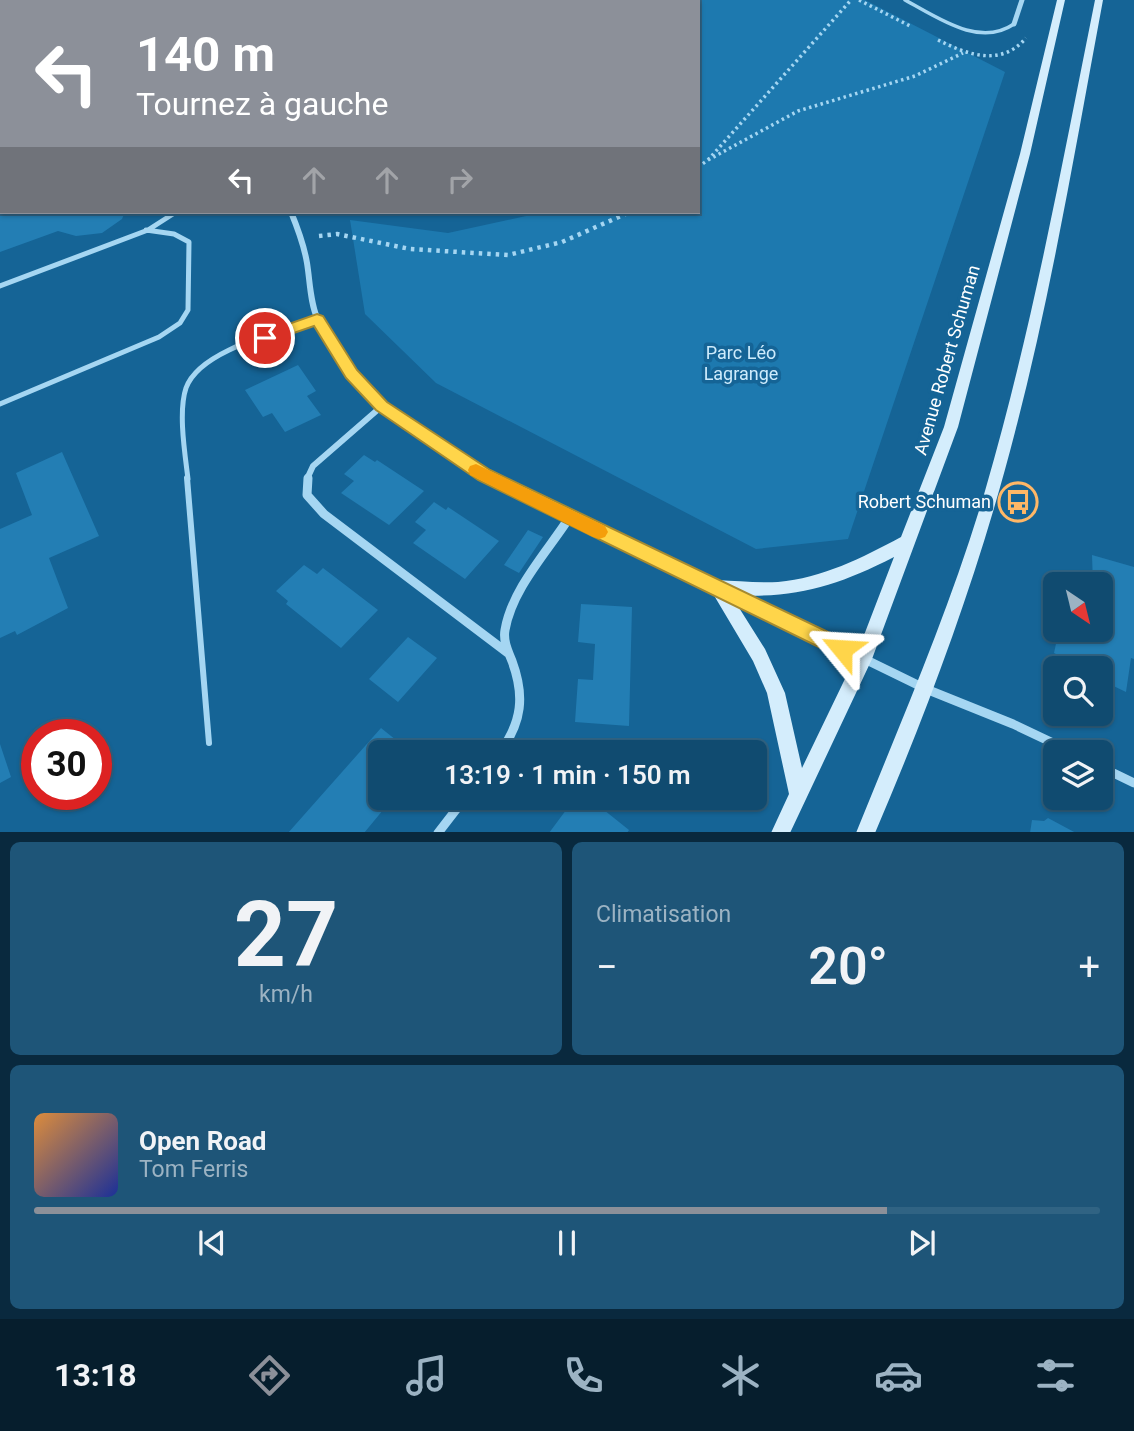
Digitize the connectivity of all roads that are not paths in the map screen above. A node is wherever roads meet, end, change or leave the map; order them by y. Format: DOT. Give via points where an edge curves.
graph roads {
  1 [pos="905,0"];
  2 [pos="1014,0"];
  3 [pos="1060,0"];
  4 [pos="1099,0"];
  5 [pos="1021,1"];
  6 [pos="1014,24"];
  7 [pos="173,214"];
  8 [pos="292,214"];
  9 [pos="146,230"];
  10 [pos="0,286"];
  11 [pos="317,319"];
  12 [pos="0,404"];
  13 [pos="382,406"];
  14 [pos="569,518"];
  15 [pos="909,541"];
  16 [pos="717,587"];
  17 [pos="509,654"];
  18 [pos="863,659"];
  19 [pos="926,689"];
  20 [pos="508,740"];
  21 [pos="1047,740"];
  22 [pos="209,743"];
  23 [pos="1113,773"];
  24 [pos="1134,783"];
  25 [pos="798,794"];
  26 [pos="455,810"];
  27 [pos="438,832"];
  28 [pos="780,832"];
  29 [pos="865,832"];
  1 -- 6 [label="lane" via="980,34 999,35"];
  2 -- 5 [label="lane"];
  3 -- 15 [label="main road, Avenue Robert Schuman" via="1025,154 951,427"];
  4 -- 19 [label="main road" via="1020,380 992,490"];
  5 -- 6 [label="street"];
  7 -- 9 [label="lane"];
  8 -- 11 [label="street"];
  9 -- 10 [label="lane"];
  9 -- 12 [label="lane" via="169,232 189,242 188,310 180,323 159,337"];
  11 -- 13 [label="street" via="352,374"];
  11 -- 22 [label="lane" via="212,357 187,388 183,424"];
  13 -- 14 [label="street" via="484,475"];
  13 -- 17 [label="street" via="313,466 307,495 324,514"];
  14 -- 16 [label="street"];
  14 -- 17 [label="street" via="508,619 504,635"];
  15 -- 16 [label="main road" via="858,568 816,582 777,589"];
  15 -- 18 [label="main road, Avenue Robert Schuman"];
  16 -- 18 [label="street"];
  16 -- 25 [label="main road" via="759,654 776,693"];
  17 -- 20 [label="street" via="522,709"];
  18 -- 19 [label="street"];
  18 -- 25 [label="main road, Avenue Robert Schuman"];
  19 -- 21 [label="street"];
  19 -- 29 [label="main road"];
  23 -- 24 [label="street"];
  25 -- 28 [label="main road, Avenue Robert Schuman"];
  26 -- 27 [label="street"];
}
